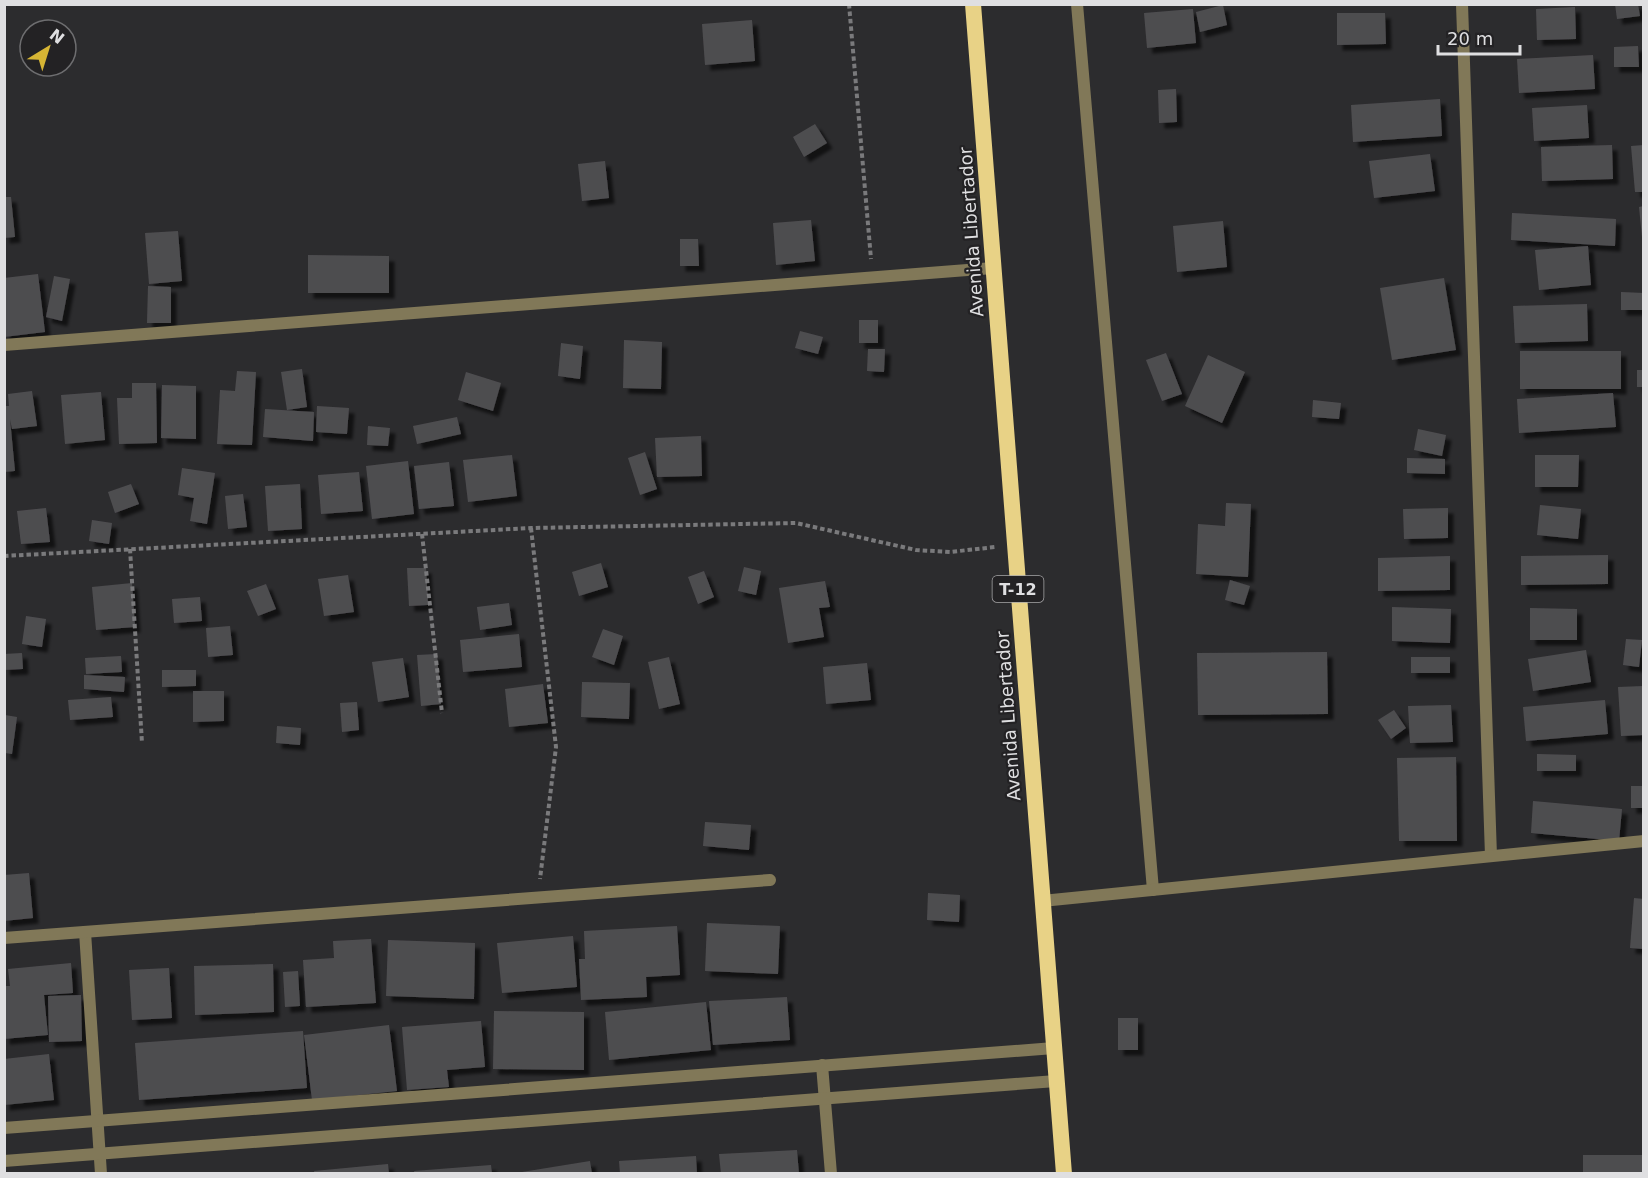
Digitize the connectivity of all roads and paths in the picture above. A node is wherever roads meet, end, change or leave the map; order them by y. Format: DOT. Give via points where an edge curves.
graph roads {
  1 [pos="849,4"];
  2 [pos="973,4"];
  3 [pos="1077,4"];
  4 [pos="1462,4"];
  5 [pos="993,268"];
  6 [pos="873,278"];
  7 [pos="4,345"];
  8 [pos="531,528"];
  9 [pos="422,534"];
  10 [pos="1015,544"];
  11 [pos="130,549"];
  12 [pos="4,556"];
  13 [pos="442,713"];
  14 [pos="142,743"];
  15 [pos="1644,841"];
  16 [pos="1491,856"];
  17 [pos="770,880"];
  18 [pos="1153,890"];
  19 [pos="537,897"];
  20 [pos="1042,901"];
  21 [pos="86,932"];
  22 [pos="4,938"];
  23 [pos="1054,1048"];
  24 [pos="822,1065"];
  25 [pos="1056,1081"];
  26 [pos="825,1099"];
  27 [pos="98,1121"];
  28 [pos="4,1128"];
  29 [pos="100,1154"];
  30 [pos="4,1161"];
  31 [pos="101,1173"];
  32 [pos="831,1173"];
  33 [pos="1064,1173"];
  1 -- 6 [label="path"];
  2 -- 5 [label="highway, Avenida Libertador / T-12"];
  3 -- 18 [label="street"];
  4 -- 16 [label="street"];
  5 -- 6 [label="street"];
  5 -- 10 [label="highway, Avenida Libertador / T-12"];
  6 -- 7 [label="street"];
  8 -- 9 [label="path"];
  8 -- 10 [label="path" via="796,523 916,550 950,552"];
  8 -- 19 [label="path" via="556,747"];
  9 -- 11 [label="path"];
  9 -- 13 [label="path"];
  10 -- 20 [label="highway, Avenida Libertador / T-12"];
  11 -- 12 [label="path"];
  11 -- 14 [label="path"];
  15 -- 16 [label="street"];
  16 -- 18 [label="street"];
  17 -- 19 [label="street"];
  18 -- 20 [label="street"];
  19 -- 21 [label="street"];
  20 -- 23 [label="highway, Avenida Libertador / T-12"];
  21 -- 22 [label="street"];
  21 -- 27 [label="street"];
  23 -- 24 [label="street"];
  23 -- 25 [label="highway, Avenida Libertador / T-12"];
  24 -- 26 [label="street"];
  24 -- 27 [label="street"];
  25 -- 26 [label="street"];
  25 -- 33 [label="highway, Avenida Libertador / T-12"];
  26 -- 29 [label="street"];
  26 -- 32 [label="street"];
  27 -- 28 [label="street"];
  27 -- 29 [label="street"];
  29 -- 30 [label="street"];
  29 -- 31 [label="street"];
}
